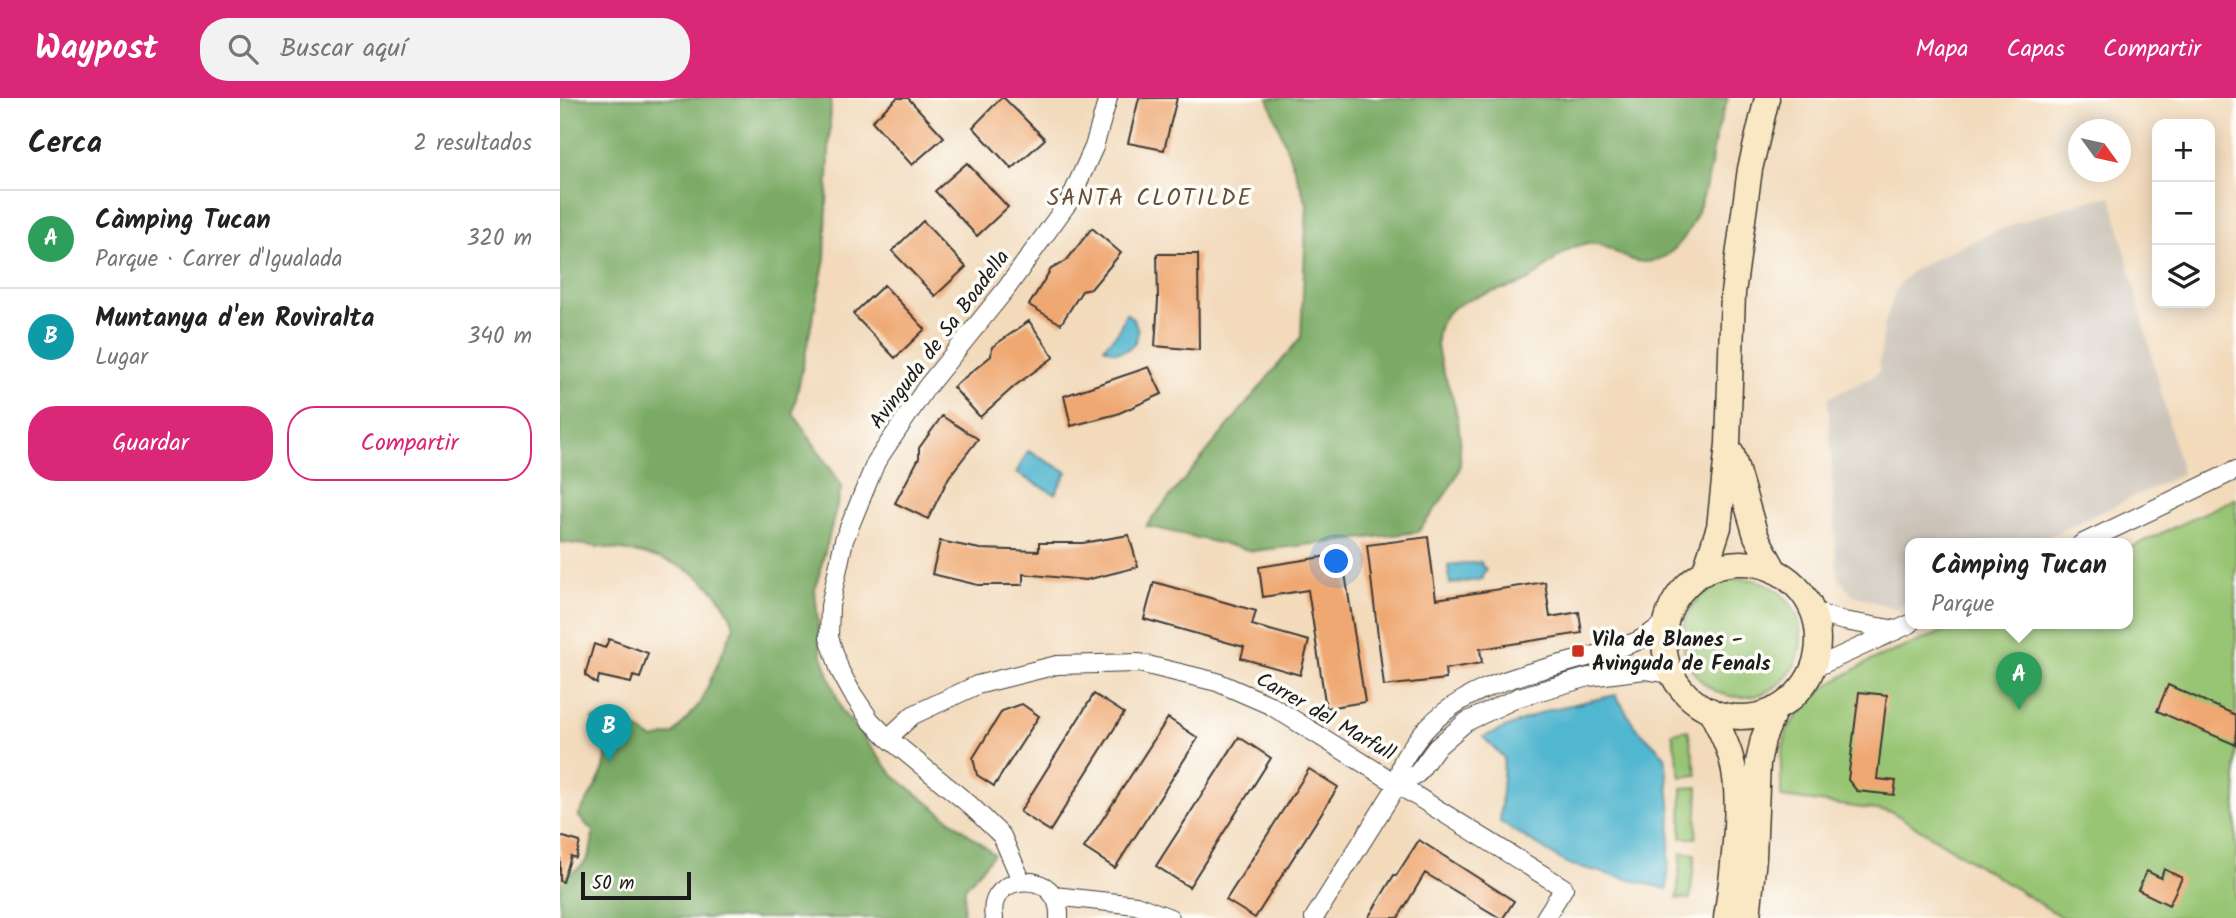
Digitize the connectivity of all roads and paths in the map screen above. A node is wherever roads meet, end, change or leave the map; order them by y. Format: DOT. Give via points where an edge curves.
graph roads {
  1 [pos="1108,98"];
  2 [pos="1767,98"];
  3 [pos="1728,444"];
  4 [pos="2236,470"];
  5 [pos="2094,538"];
  6 [pos="1775,571"];
  7 [pos="1704,573"];
  8 [pos="1812,612"];
  9 [pos="1667,621"];
  10 [pos="1904,627"];
  11 [pos="1812,669"];
  12 [pos="1672,674"];
  13 [pos="1775,709"];
  14 [pos="1710,710"];
  15 [pos="888,738"];
  16 [pos="1398,784"];
  17 [pos="1021,880"];
  18 [pos="1054,895"];
  19 [pos="994,918"];
  20 [pos="1059,918"];
  21 [pos="1170,918"];
  22 [pos="1314,918"];
  23 [pos="1545,918"];
  24 [pos="1726,918"];
  25 [pos="1748,918"];
  1 -- 15 [label="street, Avinguda de Sa Boadella" via="1094,147 1069,200 883,451 844,540 830,606 829,637 852,693"];
  2 -- 3 [label="main road" via="1750,169 1732,293"];
  3 -- 6 [label="main road" via="1756,536"];
  3 -- 7 [label="main road" via="1719,527"];
  4 -- 5 [label="street"];
  6 -- 7 [label="main road" via="1740,563"];
  6 -- 8 [label="main road" via="1800,590"];
  7 -- 9 [label="main road" via="1679,596"];
  8 -- 10 [label="street" via="1844,621"];
  8 -- 11 [label="main road" via="1818,637"];
  9 -- 12 [label="main road" via="1665,648"];
  9 -- 16 [label="street" via="1639,640 1513,677 1455,704 1424,730 1399,764"];
  10 -- 11 [label="street"];
  11 -- 13 [label="main road" via="1795,695"];
  12 -- 14 [label="main road" via="1686,693"];
  12 -- 16 [label="street" via="1645,670 1589,677 1519,697 1466,722 1436,748 1417,774"];
  13 -- 14 [label="main road" via="1747,716"];
  13 -- 25 [label="main road" via="1758,763"];
  14 -- 24 [label="main road" via="1730,751 1735,774"];
  15 -- 16 [label="street, Carrer del Marfull" via="914,715 977,685 1057,665 1139,663 1217,682 1270,705"];
  15 -- 17 [label="street, Avinguda de Sa Boadella" via="1002,836"];
  16 -- 22 [label="street"];
  16 -- 23 [label="street, Carrer del Marfull" via="1564,888"];
  17 -- 18 [label="street" via="1038,883"];
  17 -- 19 [label="street" via="1001,890 992,908"];
  18 -- 20 [label="street"];
  18 -- 21 [label="street" via="1136,905"];
}
